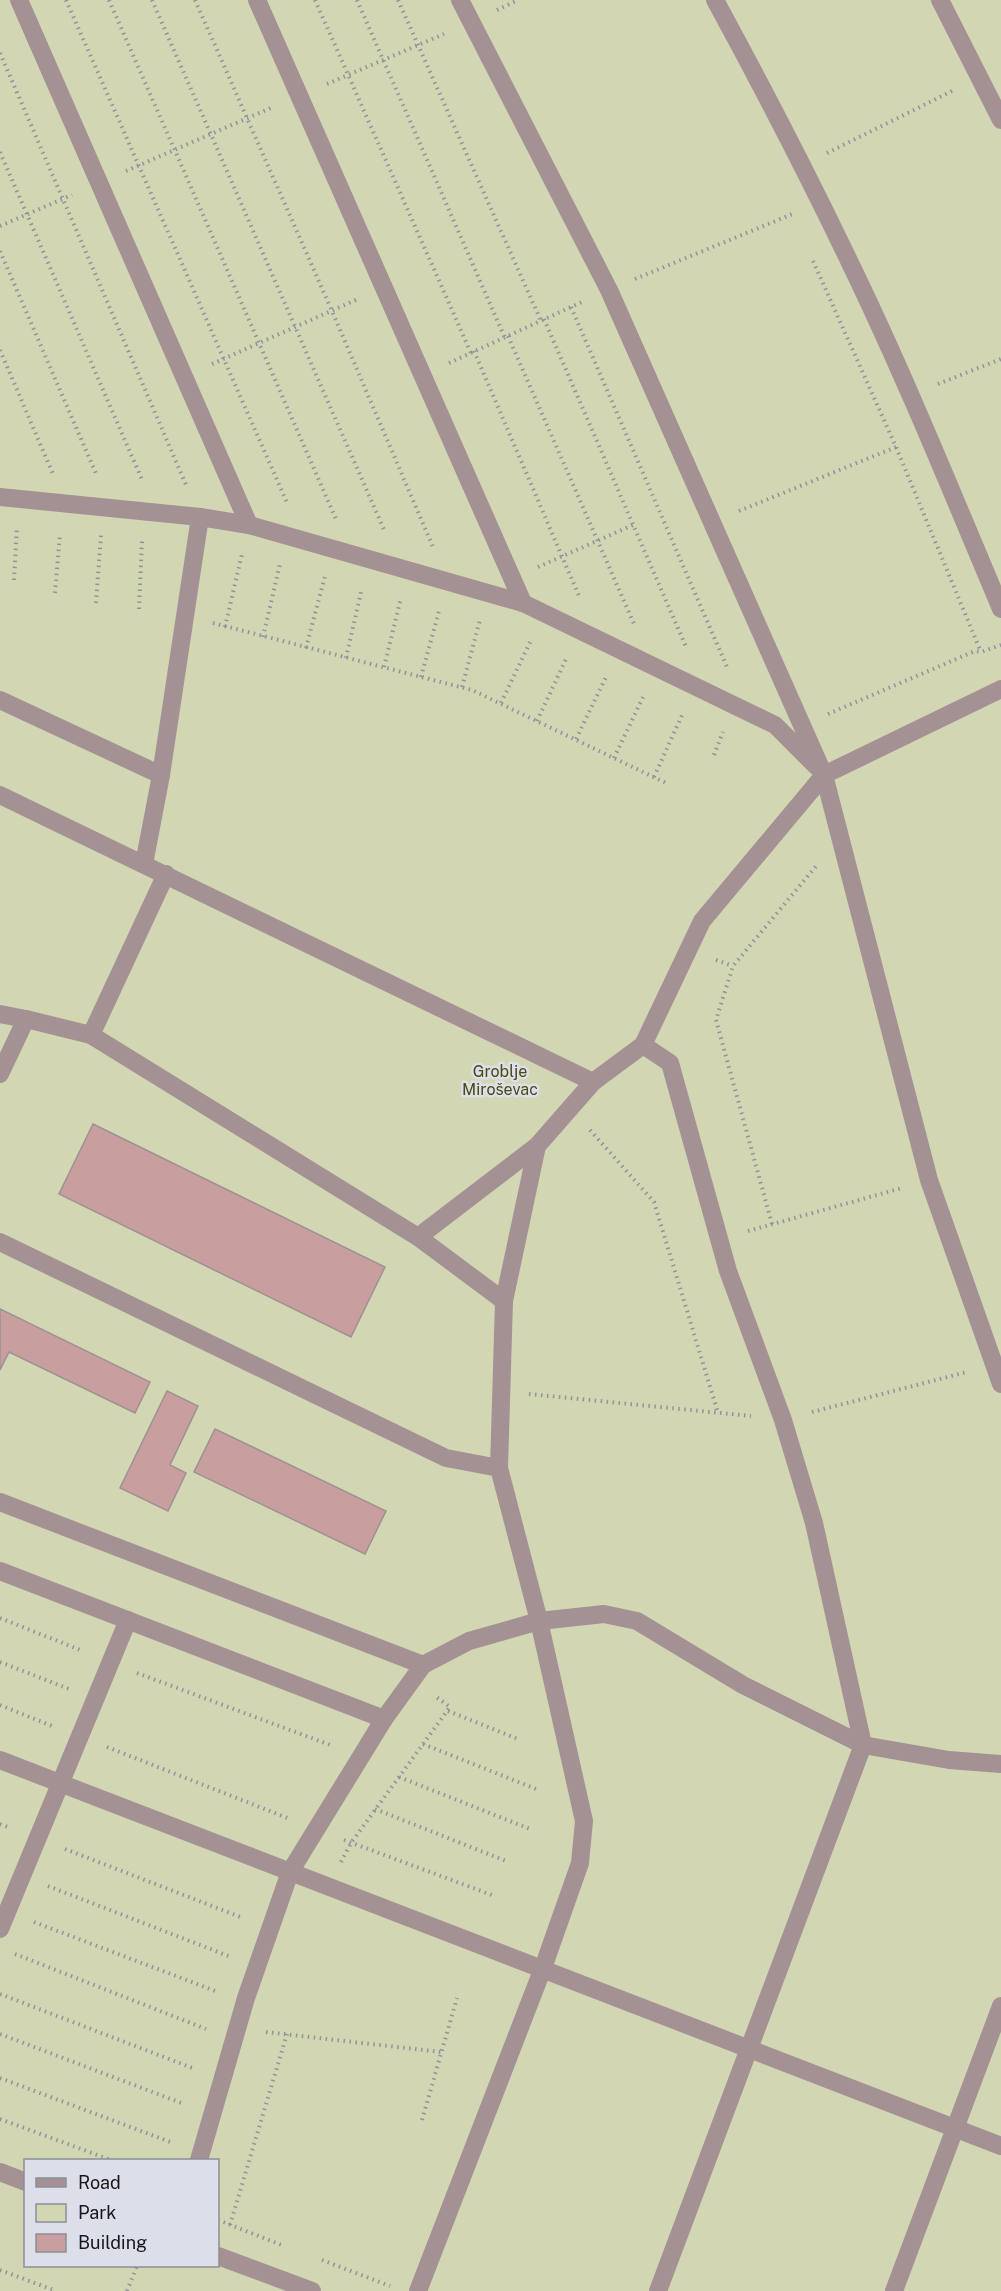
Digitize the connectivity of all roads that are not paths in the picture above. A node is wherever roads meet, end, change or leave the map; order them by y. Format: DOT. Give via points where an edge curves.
graph roads {
  1 [pos="19,0"];
  2 [pos="257,0"];
  3 [pos="460,0"];
  4 [pos="715,0"];
  5 [pos="939,0"];
  6 [pos="1001,120"];
  7 [pos="6,494"];
  8 [pos="200,518"];
  9 [pos="249,525"];
  10 [pos="523,603"];
  11 [pos="1001,609"];
  12 [pos="1001,689"];
  13 [pos="0,700"];
  14 [pos="161,775"];
  15 [pos="824,775"];
  16 [pos="0,795"];
  17 [pos="144,864"];
  18 [pos="166,874"];
  19 [pos="0,1014"];
  20 [pos="26,1019"];
  21 [pos="91,1035"];
  22 [pos="643,1045"];
  23 [pos="0,1074"];
  24 [pos="593,1082"];
  25 [pos="537,1146"];
  26 [pos="418,1237"];
  27 [pos="0,1242"];
  28 [pos="504,1301"];
  29 [pos="1001,1384"];
  30 [pos="499,1468"];
  31 [pos="0,1502"];
  32 [pos="0,1571"];
  33 [pos="128,1620"];
  34 [pos="539,1621"];
  35 [pos="418,1672"];
  36 [pos="384,1719"];
  37 [pos="863,1745"];
  38 [pos="0,1760"];
  39 [pos="1001,1764"];
  40 [pos="59,1783"];
  41 [pos="290,1872"];
  42 [pos="0,1929"];
  43 [pos="543,1968"];
  44 [pos="1001,2006"];
  45 [pos="749,2050"];
  46 [pos="954,2126"];
  47 [pos="1001,2146"];
  48 [pos="200,2157"];
  49 [pos="0,2172"];
  50 [pos="24,2181"];
  51 [pos="219,2256"];
  52 [pos="312,2291"];
  53 [pos="418,2291"];
  54 [pos="658,2291"];
  55 [pos="894,2291"];
  1 -- 9 [label="lane"];
  2 -- 10 [label="lane"];
  3 -- 15 [label="lane" via="609,290"];
  4 -- 11 [label="lane" via="852,267"];
  5 -- 6 [label="lane"];
  7 -- 8 [label="lane"];
  8 -- 9 [label="lane"];
  8 -- 14 [label="lane"];
  9 -- 10 [label="lane"];
  10 -- 15 [label="lane" via="775,725"];
  12 -- 15 [label="lane"];
  13 -- 14 [label="lane"];
  14 -- 17 [label="lane"];
  15 -- 22 [label="lane" via="702,921"];
  15 -- 29 [label="lane" via="929,1180"];
  16 -- 17 [label="lane"];
  17 -- 18 [label="lane"];
  18 -- 21 [label="lane"];
  18 -- 24 [label="lane"];
  19 -- 20 [label="lane"];
  20 -- 21 [label="lane"];
  20 -- 23 [label="lane"];
  21 -- 26 [label="lane"];
  22 -- 24 [label="lane"];
  22 -- 37 [label="lane" via="670,1063 728,1272 783,1419 814,1523"];
  24 -- 25 [label="lane"];
  25 -- 26 [label="lane"];
  25 -- 28 [label="lane"];
  26 -- 28 [label="lane"];
  27 -- 30 [label="lane" via="446,1458"];
  28 -- 30 [label="lane"];
  30 -- 34 [label="lane"];
  31 -- 35 [label="lane"];
  32 -- 33 [label="lane"];
  33 -- 36 [label="lane"];
  33 -- 40 [label="lane"];
  34 -- 35 [label="lane" via="469,1641"];
  34 -- 37 [label="lane" via="604,1614 638,1621 743,1685"];
  34 -- 43 [label="lane" via="584,1821 580,1863"];
  35 -- 36 [label="lane"];
  36 -- 41 [label="lane"];
  37 -- 39 [label="lane" via="949,1760"];
  37 -- 45 [label="lane"];
  38 -- 40 [label="lane"];
  40 -- 41 [label="lane"];
  40 -- 42 [label="lane"];
  41 -- 43 [label="lane"];
  41 -- 48 [label="lane" via="245,2002"];
  43 -- 45 [label="lane"];
  43 -- 53 [label="lane"];
  44 -- 46 [label="lane"];
  45 -- 46 [label="lane"];
  45 -- 54 [label="lane"];
  46 -- 47 [label="lane"];
  46 -- 55 [label="lane"];
  49 -- 50 [label="lane"];
  51 -- 52 [label="lane"];
}
